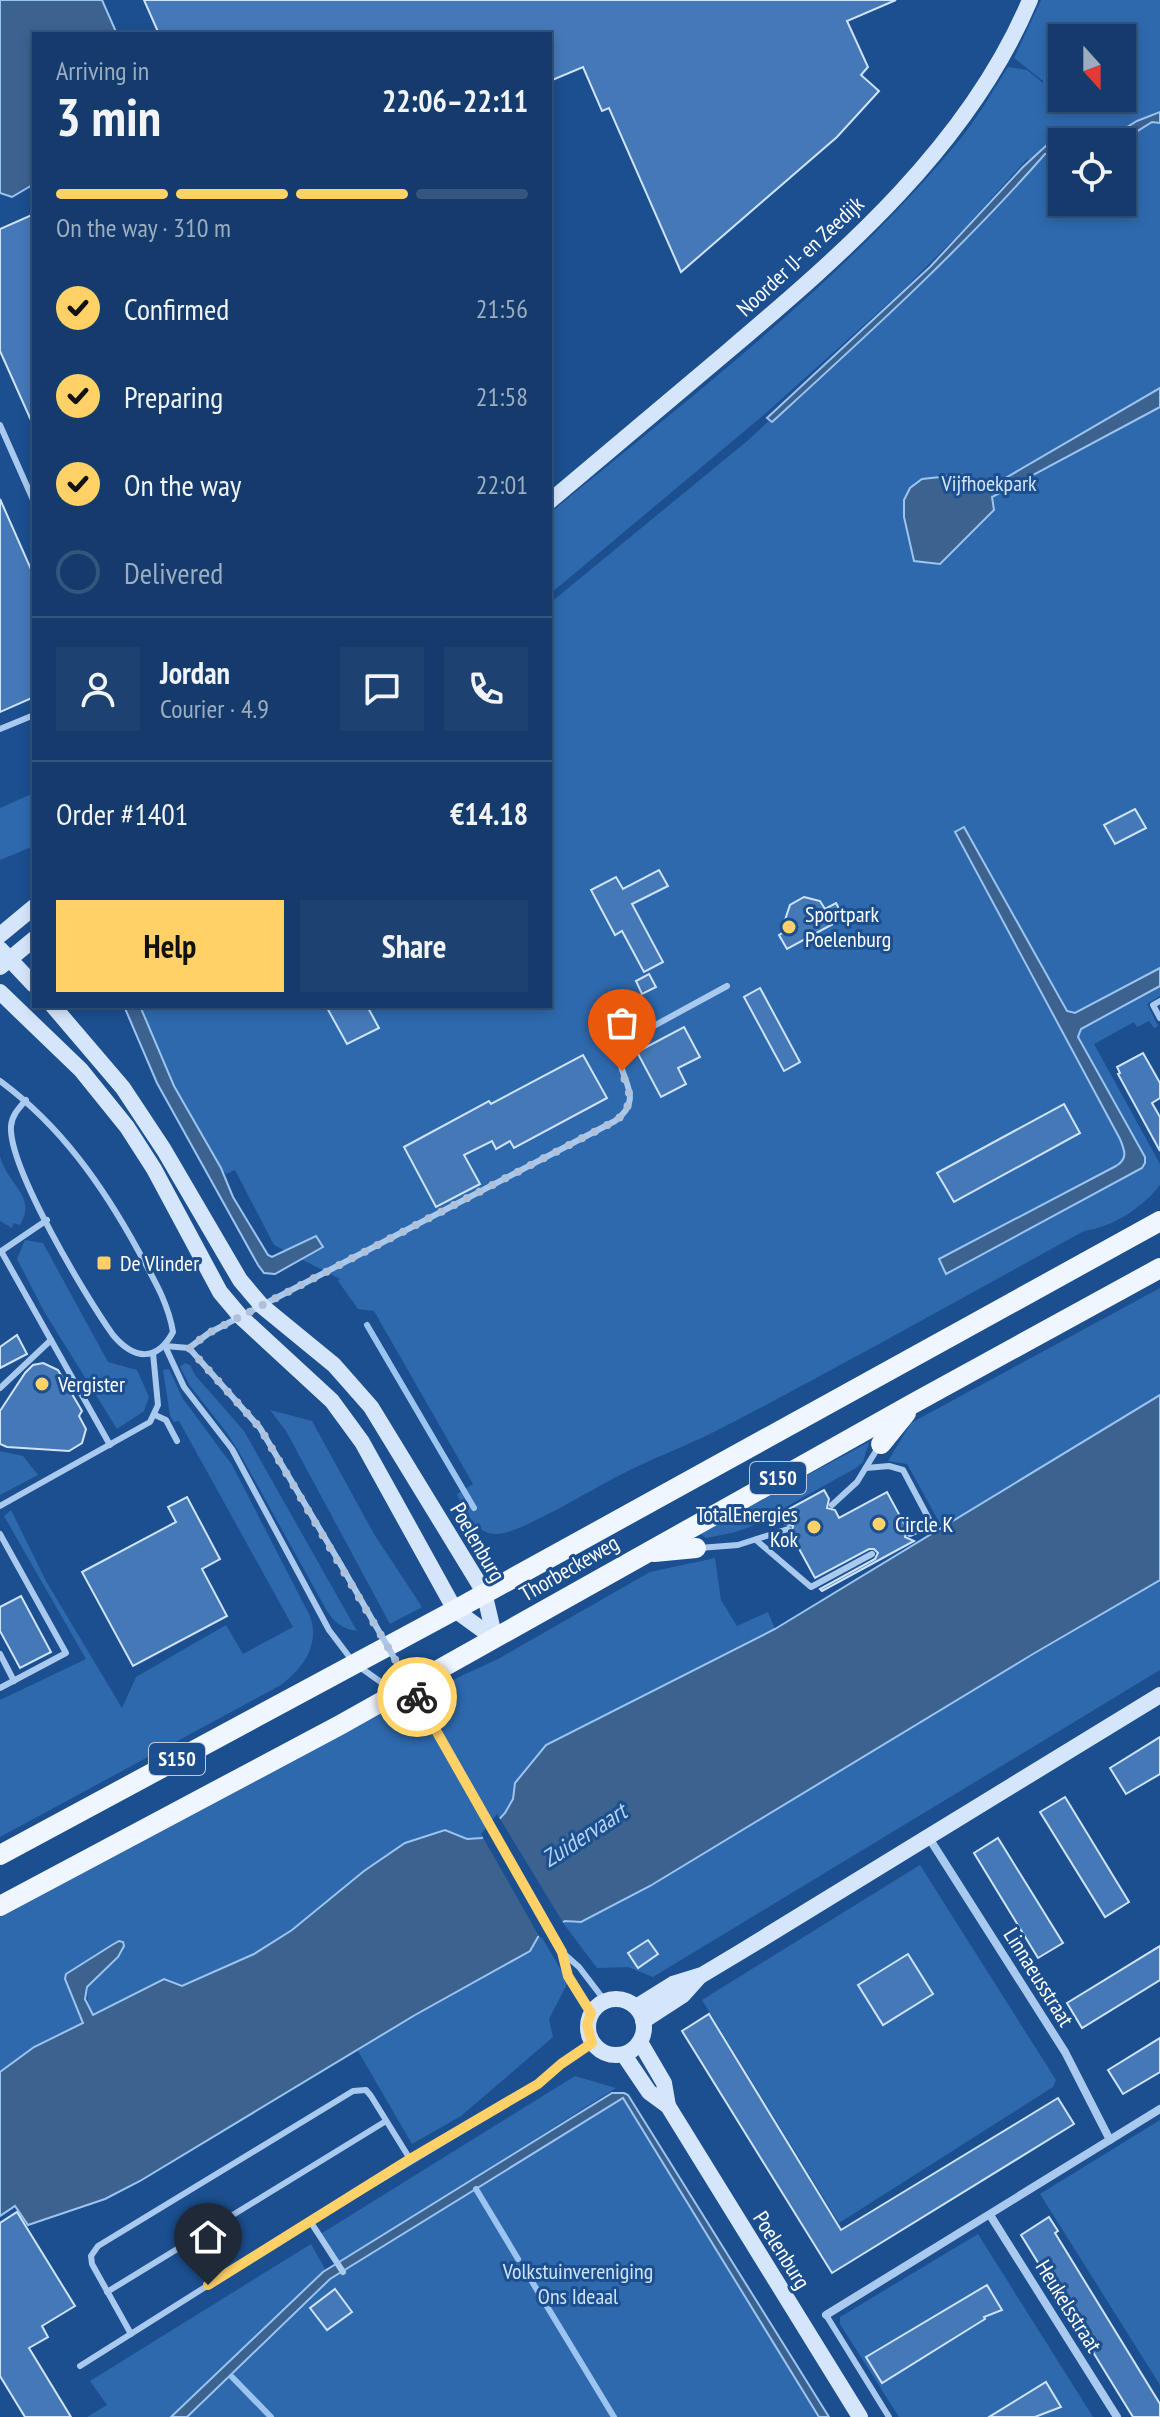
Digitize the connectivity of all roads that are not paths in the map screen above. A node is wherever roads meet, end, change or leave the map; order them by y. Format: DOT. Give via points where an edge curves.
graph roads {
  1 [pos="1030,0"];
  2 [pos="0,425"];
  3 [pos="4,443"];
  4 [pos="32,498"];
  5 [pos="552,499"];
  6 [pos="32,716"];
  7 [pos="0,729"];
  8 [pos="32,909"];
  9 [pos="0,935"];
  10 [pos="32,940"];
  11 [pos="3,958"];
  12 [pos="32,983"];
  13 [pos="727,986"];
  14 [pos="0,992"];
  15 [pos="1160,1001"];
  16 [pos="55,1008"];
  17 [pos="1160,1018"];
  18 [pos="0,1081"];
  19 [pos="26,1100"];
  20 [pos="1160,1208"];
  21 [pos="47,1220"];
  22 [pos="1151,1226"];
  23 [pos="1,1252"];
  24 [pos="1160,1268"];
  25 [pos="262,1306"];
  26 [pos="241,1317"];
  27 [pos="51,1340"];
  28 [pos="165,1346"];
  29 [pos="189,1348"];
  30 [pos="153,1353"];
  31 [pos="0,1388"];
  32 [pos="914,1403"];
  33 [pos="155,1415"];
  34 [pos="177,1441"];
  35 [pos="881,1444"];
  36 [pos="110,1445"];
  37 [pos="866,1468"];
  38 [pos="832,1505"];
  39 [pos="0,1506"];
  40 [pos="788,1529"];
  41 [pos="0,1534"];
  42 [pos="910,1534"];
  43 [pos="756,1540"];
  44 [pos="696,1548"];
  45 [pos="642,1554"];
  46 [pos="872,1554"];
  47 [pos="484,1592"];
  48 [pos="455,1610"];
  49 [pos="495,1639"];
  50 [pos="0,1654"];
  51 [pos="354,1663"];
  52 [pos="14,1681"];
  53 [pos="0,1688"];
  54 [pos="397,1693"];
  55 [pos="1160,1695"];
  56 [pos="929,1838"];
  57 [pos="0,1855"];
  58 [pos="0,1906"];
  59 [pos="562,1952"];
  60 [pos="605,2001"];
  61 [pos="591,2013"];
  62 [pos="640,2014"];
  63 [pos="640,2042"];
  64 [pos="592,2043"];
  65 [pos="624,2055"];
  66 [pos="668,2106"];
  67 [pos="1160,2109"];
  68 [pos="386,2121"];
  69 [pos="1110,2140"];
  70 [pos="410,2159"];
  71 [pos="990,2215"];
  72 [pos="310,2221"];
  73 [pos="343,2272"];
  74 [pos="107,2292"];
  75 [pos="826,2315"];
  76 [pos="131,2334"];
  77 [pos="80,2366"];
  78 [pos="860,2417"];
  79 [pos="889,2417"];
  80 [pos="1117,2417"];
  1 -- 5 [label="street, Noorder IJ- en Zeedijk" via="976,100 892,200 824,267"];
  2 -- 3 [label="lane"];
  3 -- 4 [label="lane"];
  6 -- 7 [label="lane"];
  8 -- 9 [label="street"];
  10 -- 11 [label="street"];
  11 -- 12 [label="street"];
  13 -- 25 [label="lane" via="622,1047 619,1057 631,1099 615,1121"];
  14 -- 26 [label="street" via="81,1070 127,1127 204,1266"];
  15 -- 17 [label="lane" via="1153,1005"];
  16 -- 25 [label="street, Poelenburg" via="123,1088 240,1280"];
  18 -- 19 [label="lane"];
  19 -- 21 [label="lane" via="11,1124 12,1142 22,1175"];
  19 -- 28 [label="lane" via="84,1163 132,1238 166,1303 173,1332"];
  20 -- 22 [label="main road"];
  21 -- 23 [label="lane"];
  21 -- 30 [label="lane" via="113,1335 132,1351"];
  22 -- 47 [label="main road, Thorbeckeweg / S150"];
  23 -- 27 [label="lane"];
  24 -- 32 [label="main road, Thorbeckeweg / S150"];
  25 -- 26 [label="lane"];
  25 -- 47 [label="street, Poelenburg" via="334,1365 371,1407"];
  26 -- 29 [label="lane"];
  26 -- 48 [label="street" via="349,1422"];
  27 -- 31 [label="lane"];
  27 -- 36 [label="lane"];
  28 -- 29 [label="lane"];
  28 -- 30 [label="lane"];
  28 -- 51 [label="lane" via="184,1387 232,1449 329,1630"];
  29 -- 59 [label="lane, bridge" via="256,1422"];
  30 -- 33 [label="lane"];
  32 -- 35 [label="main road"];
  32 -- 45 [label="main road, Thorbeckeweg / S150"];
  33 -- 34 [label="lane" via="166,1420"];
  33 -- 36 [label="lane"];
  35 -- 37 [label="lane"];
  36 -- 39 [label="lane"];
  37 -- 38 [label="lane"];
  37 -- 42 [label="lane" via="903,1470 930,1521"];
  40 -- 43 [label="lane"];
  41 -- 52 [label="lane" via="66,1653"];
  43 -- 44 [label="lane"];
  43 -- 46 [label="lane" via="811,1587"];
  44 -- 45 [label="main road"];
  45 -- 49 [label="main road, Thorbeckeweg / S150"];
  47 -- 48 [label="main road, Thorbeckeweg / S150"];
  47 -- 49 [label="street, Poelenburg"];
  48 -- 49 [label="street"];
  48 -- 51 [label="main road, Thorbeckeweg / S150"];
  49 -- 54 [label="main road, Thorbeckeweg / S150"];
  50 -- 52 [label="lane"];
  51 -- 54 [label="lane"];
  51 -- 57 [label="main road, Thorbeckeweg / S150"];
  52 -- 53 [label="lane"];
  54 -- 58 [label="main road, Thorbeckeweg / S150"];
  55 -- 56 [label="street"];
  56 -- 62 [label="street" via="702,1975 673,1984"];
  56 -- 69 [label="street, Linnaeusstraat" via="1065,2052"];
  59 -- 60 [label="lane"];
  59 -- 61 [label="lane" via="568,1976"];
  60 -- 61 [label="street"];
  60 -- 62 [label="street" via="621,1999"];
  61 -- 64 [label="street" via="587,2025"];
  62 -- 63 [label="street"];
  63 -- 65 [label="street"];
  63 -- 66 [label="street, Poelenburg" via="664,2083"];
  64 -- 65 [label="street" via="600,2052"];
  64 -- 70 [label="street" via="538,2084"];
  65 -- 66 [label="street, Poelenburg" via="649,2092"];
  66 -- 78 [label="street, Poelenburg"];
  67 -- 69 [label="street"];
  68 -- 70 [label="lane"];
  68 -- 74 [label="lane"];
  68 -- 74 [label="lane" via="366,2090 353,2091 98,2246 92,2264"];
  69 -- 71 [label="street"];
  70 -- 72 [label="street"];
  71 -- 75 [label="street"];
  71 -- 80 [label="street, Heukelsstraat"];
  72 -- 73 [label="lane"];
  72 -- 76 [label="lane"];
  74 -- 76 [label="lane"];
  75 -- 79 [label="lane"];
  76 -- 77 [label="lane"];
}
